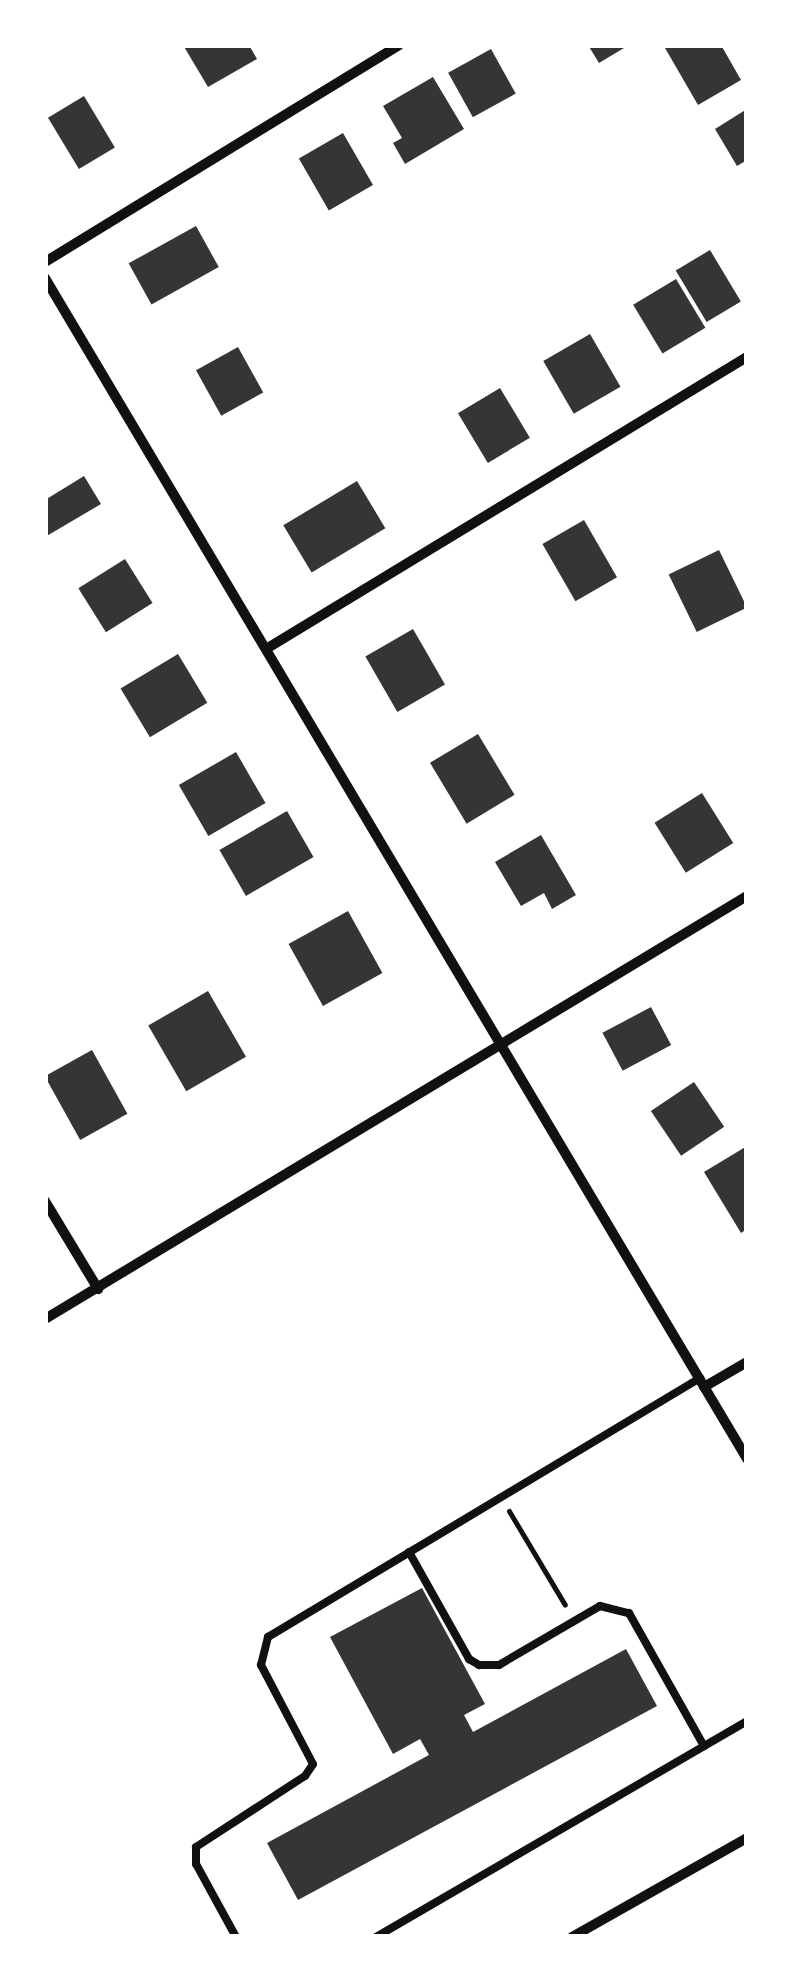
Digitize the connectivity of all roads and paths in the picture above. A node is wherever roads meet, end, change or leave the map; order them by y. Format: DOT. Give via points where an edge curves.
graph roads {
  1 [pos="399,45"];
  2 [pos="45,262"];
  3 [pos="45,278"];
  4 [pos="747,357"];
  5 [pos="266,650"];
  6 [pos="747,896"];
  7 [pos="500,1042"];
  8 [pos="45,1201"];
  9 [pos="98,1289"];
  10 [pos="45,1319"];
  11 [pos="747,1362"];
  12 [pos="702,1383"];
  13 [pos="747,1460"];
  14 [pos="500,1498"];
  15 [pos="410,1552"];
  16 [pos="574,1620"];
  17 [pos="747,1721"];
  18 [pos="704,1746"];
  19 [pos="747,1838"];
  20 [pos="236,1937"];
  21 [pos="376,1937"];
  22 [pos="572,1937"];
  1 -- 2 [label="street"];
  3 -- 5 [label="street"];
  4 -- 5 [label="street"];
  5 -- 7 [label="street"];
  6 -- 7 [label="street"];
  7 -- 9 [label="street"];
  7 -- 12 [label="street"];
  8 -- 9 [label="street"];
  9 -- 10 [label="street"];
  11 -- 12 [label="street"];
  12 -- 13 [label="street"];
  12 -- 14 [label="lane"];
  14 -- 15 [label="lane"];
  14 -- 16 [label="path"];
  15 -- 16 [label="lane" via="468,1659 479,1665 499,1666"];
  15 -- 20 [label="lane" via="268,1637 260,1649 261,1665 313,1764 305,1776 196,1847 196,1864"];
  16 -- 18 [label="lane" via="600,1606 629,1614"];
  17 -- 18 [label="lane"];
  18 -- 21 [label="lane"];
  19 -- 22 [label="street"];
}
